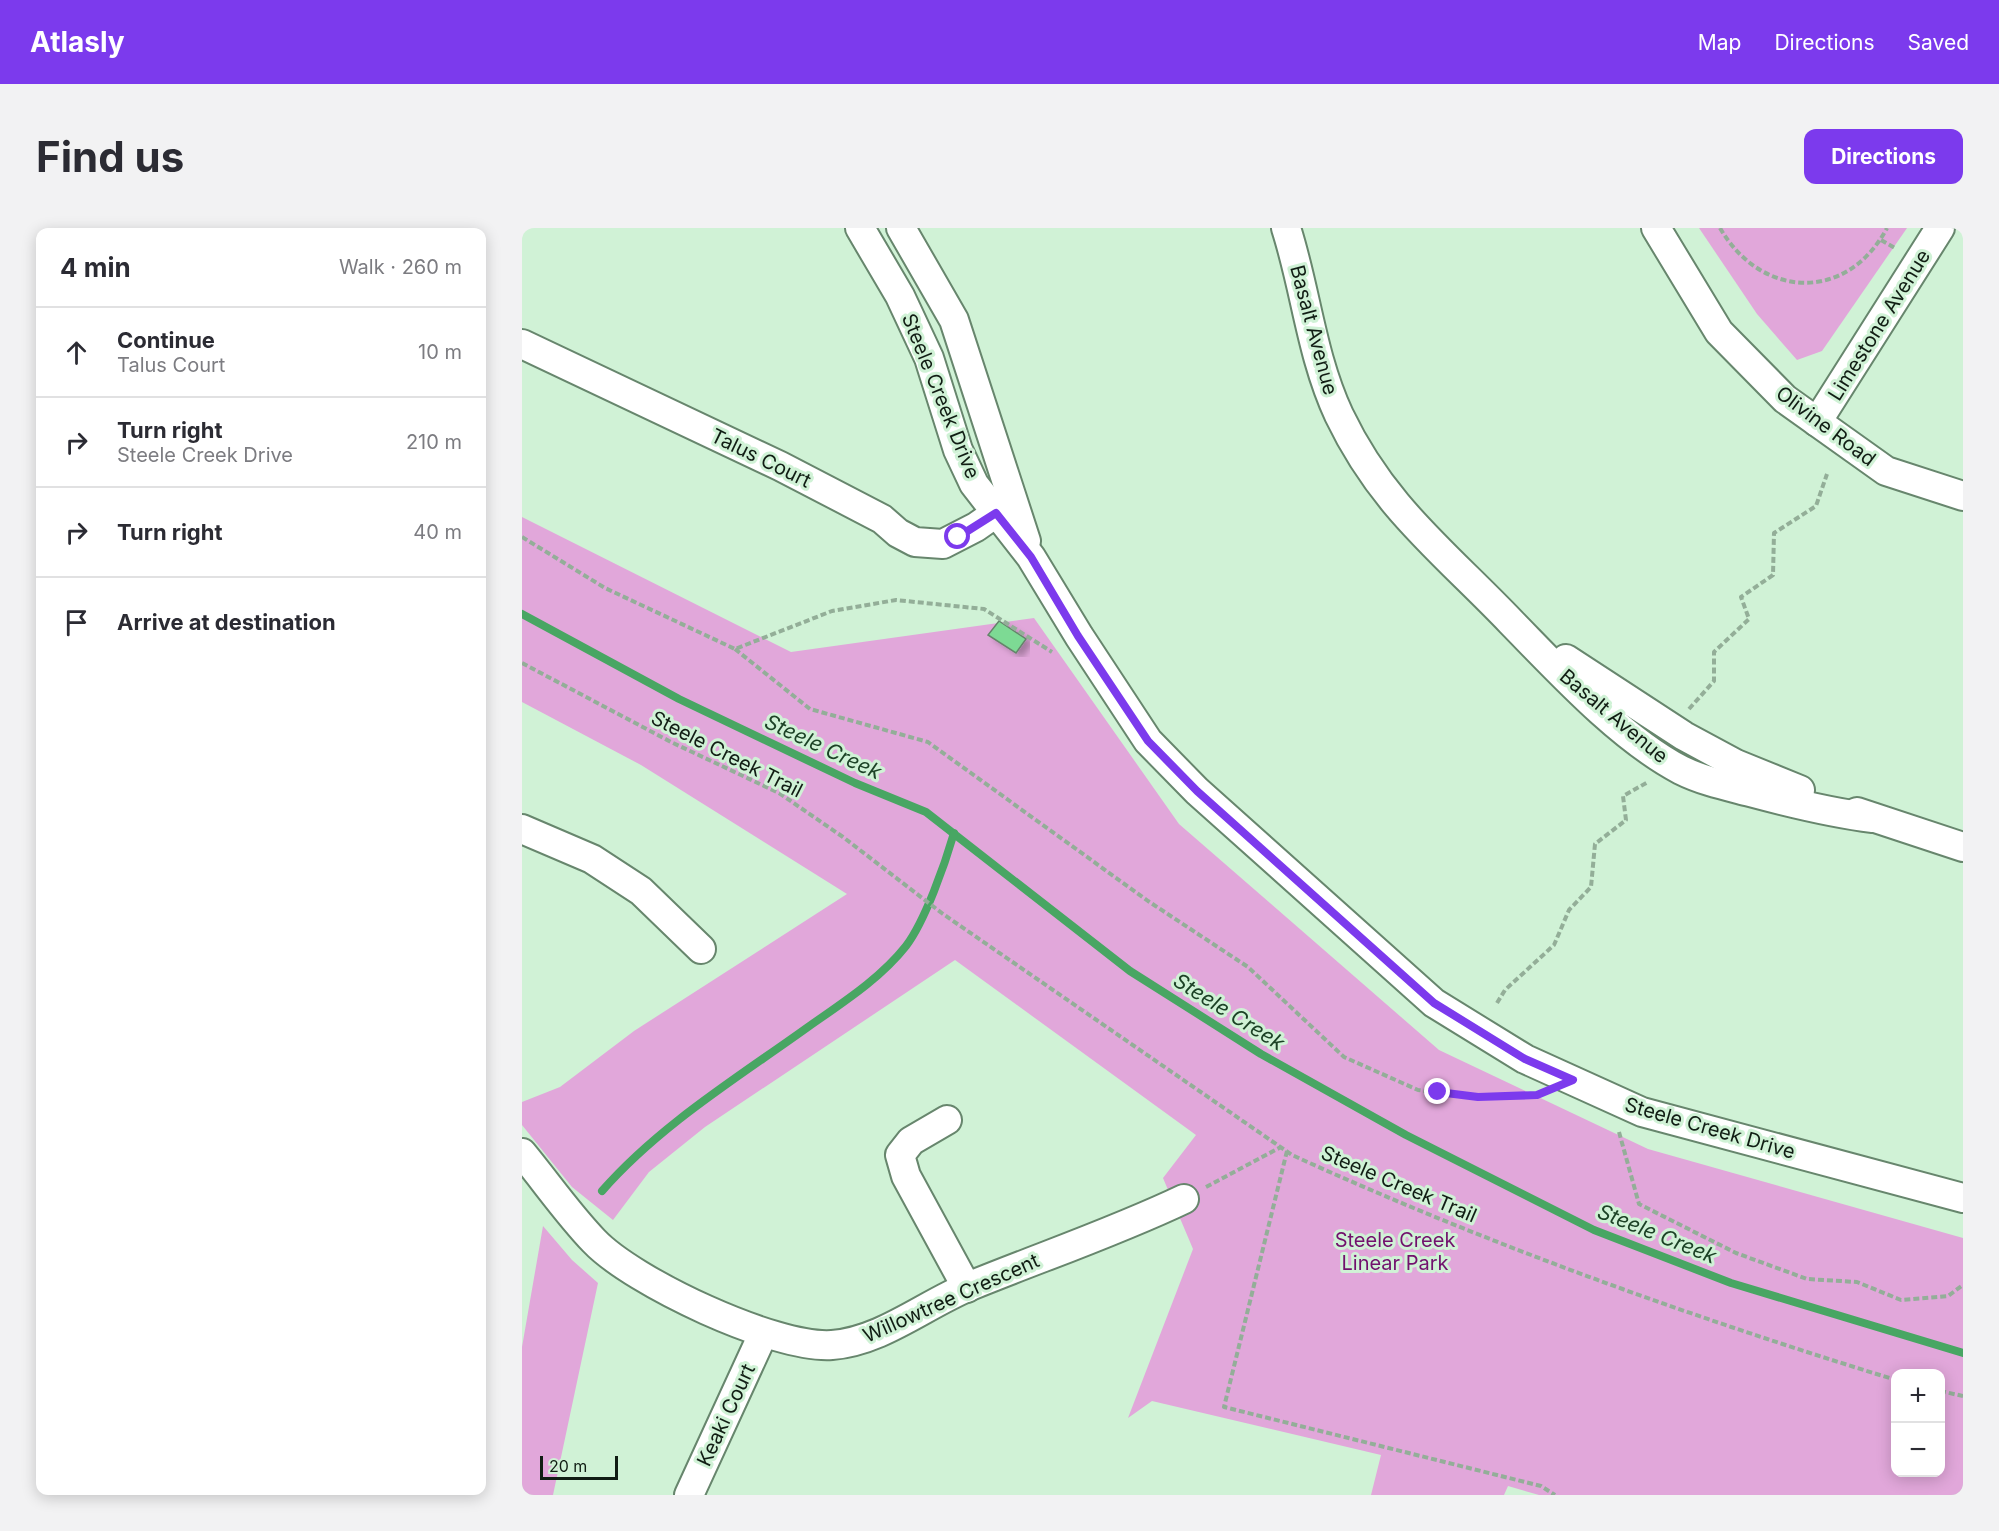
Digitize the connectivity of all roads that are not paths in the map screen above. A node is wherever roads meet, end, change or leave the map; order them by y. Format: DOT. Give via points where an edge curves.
graph roads {
  1 [pos="860,228"];
  2 [pos="901,228"];
  3 [pos="1286,228"];
  4 [pos="1656,228"];
  5 [pos="1940,228"];
  6 [pos="522,344"];
  7 [pos="1817,422"];
  8 [pos="1963,496"];
  9 [pos="996,513"];
  10 [pos="1031,557"];
  11 [pos="522,829"];
  12 [pos="1963,847"];
  13 [pos="701,949"];
  14 [pos="947,1119"];
  15 [pos="522,1153"];
  16 [pos="1963,1198"];
  17 [pos="1184,1199"];
  18 [pos="967,1288"];
  19 [pos="763,1334"];
  20 [pos="689,1495"];
  1 -- 9 [label="street, Steele Creek Drive" via="900,296 928,358 958,450 974,484"];
  2 -- 10 [label="street, Steele Creek Drive" via="954,320"];
  3 -- 12 [label="street, Basalt Avenue" via="1323,378 1367,467 1401,513 1510,620 1684,736 1736,764 1874,819"];
  4 -- 7 [label="street, Olivine Road" via="1719,332 1785,399"];
  5 -- 7 [label="street, Limestone Avenue"];
  6 -- 9 [label="street, Talus Court" via="780,466 882,519 915,542 943,544"];
  7 -- 8 [label="street, Olivine Road" via="1886,471"];
  9 -- 10 [label="street, Steele Creek Drive"];
  10 -- 16 [label="street, Steele Creek Drive" via="1148,741 1197,791 1434,1003 1525,1059 1642,1112"];
  11 -- 13 [label="street" via="592,860 641,891"];
  14 -- 18 [label="street" via="911,1142 900,1155 906,1176"];
  15 -- 19 [label="street, Willowtree Crescent" via="594,1242 649,1280"];
  17 -- 18 [label="street, Willowtree Crescent"];
  18 -- 19 [label="street, Willowtree Crescent" via="859,1339 831,1345"];
  19 -- 20 [label="street, Keaki Court"];
}
